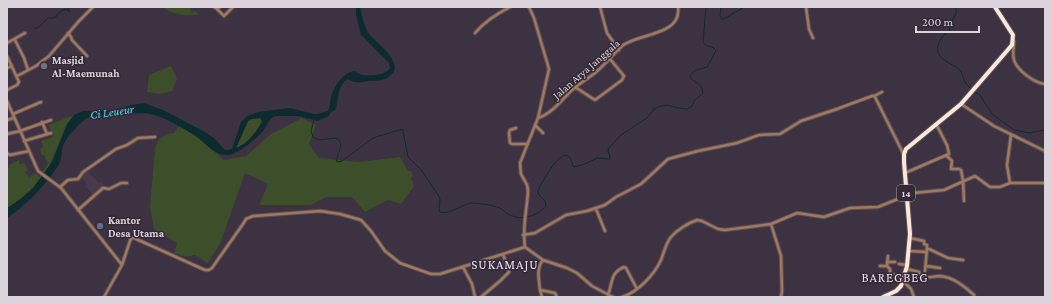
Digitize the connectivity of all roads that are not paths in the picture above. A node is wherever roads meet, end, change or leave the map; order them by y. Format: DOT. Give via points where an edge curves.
graph roads {
  1 [pos="93,7"];
  2 [pos="220,7"];
  3 [pos="510,7"];
  4 [pos="529,7"];
  5 [pos="600,7"];
  6 [pos="678,7"];
  7 [pos="806,7"];
  8 [pos="995,7"];
  9 [pos="216,8"];
  10 [pos="231,8"];
  11 [pos="25,33"];
  12 [pos="475,33"];
  13 [pos="69,34"];
  14 [pos="1013,35"];
  15 [pos="813,38"];
  16 [pos="15,40"];
  17 [pos="7,43"];
  18 [pos="619,50"];
  19 [pos="7,56"];
  20 [pos="87,56"];
  21 [pos="610,59"];
  22 [pos="12,66"];
  23 [pos="7,68"];
  24 [pos="28,70"];
  25 [pos="16,76"];
  26 [pos="1045,84"];
  27 [pos="575,87"];
  28 [pos="7,90"];
  29 [pos="882,92"];
  30 [pos="874,96"];
  31 [pos="7,101"];
  32 [pos="41,102"];
  33 [pos="961,104"];
  34 [pos="13,116"];
  35 [pos="538,118"];
  36 [pos="7,120"];
  37 [pos="51,120"];
  38 [pos="42,122"];
  39 [pos="936,124"];
  40 [pos="535,125"];
  41 [pos="516,128"];
  42 [pos="20,131"];
  43 [pos="51,133"];
  44 [pos="543,133"];
  45 [pos="7,134"];
  46 [pos="46,134"];
  47 [pos="1011,135"];
  48 [pos="155,137"];
  49 [pos="24,141"];
  50 [pos="527,144"];
  51 [pos="29,151"];
  52 [pos="1045,151"];
  53 [pos="7,153"];
  54 [pos="904,154"];
  55 [pos="947,156"];
  56 [pos="905,173"];
  57 [pos="963,180"];
  58 [pos="127,183"];
  59 [pos="1010,183"];
  60 [pos="1045,183"];
  61 [pos="60,187"];
  62 [pos="906,194"];
  63 [pos="964,201"];
  64 [pos="596,209"];
  65 [pos="78,210"];
  66 [pos="771,224"];
  67 [pos="605,231"];
  68 [pos="524,235"];
  69 [pos="910,238"];
  70 [pos="525,247"];
  71 [pos="927,248"];
  72 [pos="909,251"];
  73 [pos="927,252"];
  74 [pos="503,254"];
  75 [pos="888,256"];
  76 [pos="543,260"];
  77 [pos="963,260"];
  78 [pos="887,262"];
  79 [pos="894,262"];
  80 [pos="899,264"];
  81 [pos="122,265"];
  82 [pos="880,266"];
  83 [pos="887,266"];
  84 [pos="926,266"];
  85 [pos="464,267"];
  86 [pos="907,267"];
  87 [pos="940,268"];
  88 [pos="925,271"];
  89 [pos="904,279"];
  90 [pos="637,289"];
  91 [pos="540,290"];
  92 [pos="608,295"];
  93 [pos="891,296"];
  94 [pos="104,297"];
  95 [pos="475,297"];
  96 [pos="481,297"];
  97 [pos="542,297"];
  98 [pos="557,297"];
  99 [pos="613,297"];
  100 [pos="622,297"];
  101 [pos="781,297"];
  102 [pos="883,297"];
  103 [pos="914,297"];
  104 [pos="974,297"];
  1 -- 13 [label="street"];
  2 -- 9 [label="street"];
  3 -- 12 [label="street" via="482,24"];
  4 -- 35 [label="street" via="548,68"];
  5 -- 18 [label="street" via="607,33"];
  6 -- 18 [label="street, Jalan Arya Janggala" via="678,18 674,24 630,42"];
  7 -- 15 [label="street"];
  8 -- 14 [label="highway"];
  9 -- 10 [label="street" via="224,16"];
  11 -- 16 [label="street"];
  13 -- 20 [label="street"];
  13 -- 24 [label="street" via="49,56"];
  14 -- 26 [label="street" via="1016,64 1029,78"];
  14 -- 33 [label="highway" via="1012,45"];
  16 -- 17 [label="street"];
  16 -- 24 [label="street"];
  18 -- 21 [label="street, Jalan Arya Janggala"];
  19 -- 22 [label="street"];
  21 -- 27 [label="street, Jalan Arya Janggala" via="591,77"];
  21 -- 27 [label="street" via="624,76 622,80 595,100"];
  22 -- 23 [label="street"];
  22 -- 25 [label="street"];
  24 -- 25 [label="street"];
  25 -- 28 [label="street" via="18,84"];
  27 -- 35 [label="street, Jalan Arya Janggala" via="549,112"];
  29 -- 30 [label="street"];
  30 -- 54 [label="street"];
  30 -- 64 [label="street" via="801,121 780,134 759,135 737,144 698,150 668,159 638,186"];
  31 -- 34 [label="street"];
  32 -- 34 [label="street"];
  33 -- 39 [label="highway"];
  33 -- 47 [label="street"];
  34 -- 36 [label="street"];
  34 -- 42 [label="street"];
  35 -- 40 [label="street"];
  37 -- 38 [label="street"];
  38 -- 42 [label="street"];
  38 -- 46 [label="street"];
  39 -- 54 [label="highway" via="908,146"];
  39 -- 55 [label="street" via="948,149"];
  40 -- 44 [label="street"];
  40 -- 50 [label="street"];
  41 -- 50 [label="street" via="509,133 510,143"];
  42 -- 45 [label="street"];
  42 -- 49 [label="street"];
  43 -- 46 [label="street"];
  46 -- 49 [label="street"];
  47 -- 52 [label="street"];
  47 -- 59 [label="street" via="1007,165"];
  48 -- 61 [label="street" via="138,138 116,149 83,172 78,179 69,180"];
  49 -- 51 [label="street"];
  50 -- 68 [label="street" via="520,166 528,188"];
  51 -- 53 [label="street" via="10,155"];
  51 -- 61 [label="street" via="40,172"];
  54 -- 56 [label="highway, 14"];
  55 -- 56 [label="street"];
  55 -- 57 [label="street" via="952,161 951,169 961,170"];
  56 -- 62 [label="highway, 14"];
  57 -- 59 [label="street" via="976,176 990,187"];
  57 -- 62 [label="street" via="944,190"];
  57 -- 63 [label="street"];
  58 -- 65 [label="street" via="108,189 102,188"];
  59 -- 60 [label="street"];
  61 -- 65 [label="street"];
  62 -- 66 [label="street" via="874,208 850,208 824,217 797,213"];
  62 -- 69 [label="highway, 14"];
  64 -- 67 [label="street"];
  64 -- 68 [label="street" via="566,215 535,233"];
  65 -- 81 [label="street"];
  66 -- 90 [label="street" via="725,230 699,220 694,221 671,237 660,262"];
  66 -- 101 [label="street" via="781,260"];
  68 -- 70 [label="street"];
  69 -- 71 [label="street" via="924,241"];
  69 -- 72 [label="highway, 14"];
  70 -- 74 [label="street"];
  70 -- 76 [label="street"];
  71 -- 73 [label="street"];
  71 -- 77 [label="street" via="948,258"];
  72 -- 73 [label="street"];
  72 -- 86 [label="highway, 14"];
  73 -- 84 [label="street"];
  74 -- 85 [label="street"];
  74 -- 96 [label="street" via="509,272"];
  75 -- 78 [label="street"];
  76 -- 91 [label="street" via="538,271"];
  76 -- 92 [label="street" via="577,273"];
  78 -- 79 [label="street"];
  78 -- 83 [label="street"];
  80 -- 86 [label="street"];
  81 -- 85 [label="street" via="128,244 131,238 134,238 209,270 248,218 320,211 361,220 390,256 400,264 437,275"];
  81 -- 94 [label="street"];
  82 -- 83 [label="street"];
  83 -- 89 [label="street" via="891,275"];
  84 -- 87 [label="street"];
  84 -- 88 [label="street"];
  85 -- 95 [label="street"];
  86 -- 89 [label="highway, 14"];
  86 -- 104 [label="street" via="920,272 923,278 939,276 958,282 974,294"];
  89 -- 93 [label="highway"];
  89 -- 103 [label="street"];
  90 -- 92 [label="street" via="624,267 613,276"];
  90 -- 100 [label="street"];
  91 -- 97 [label="street"];
  91 -- 98 [label="street" via="555,293"];
  92 -- 99 [label="street"];
  93 -- 102 [label="highway"];
}
